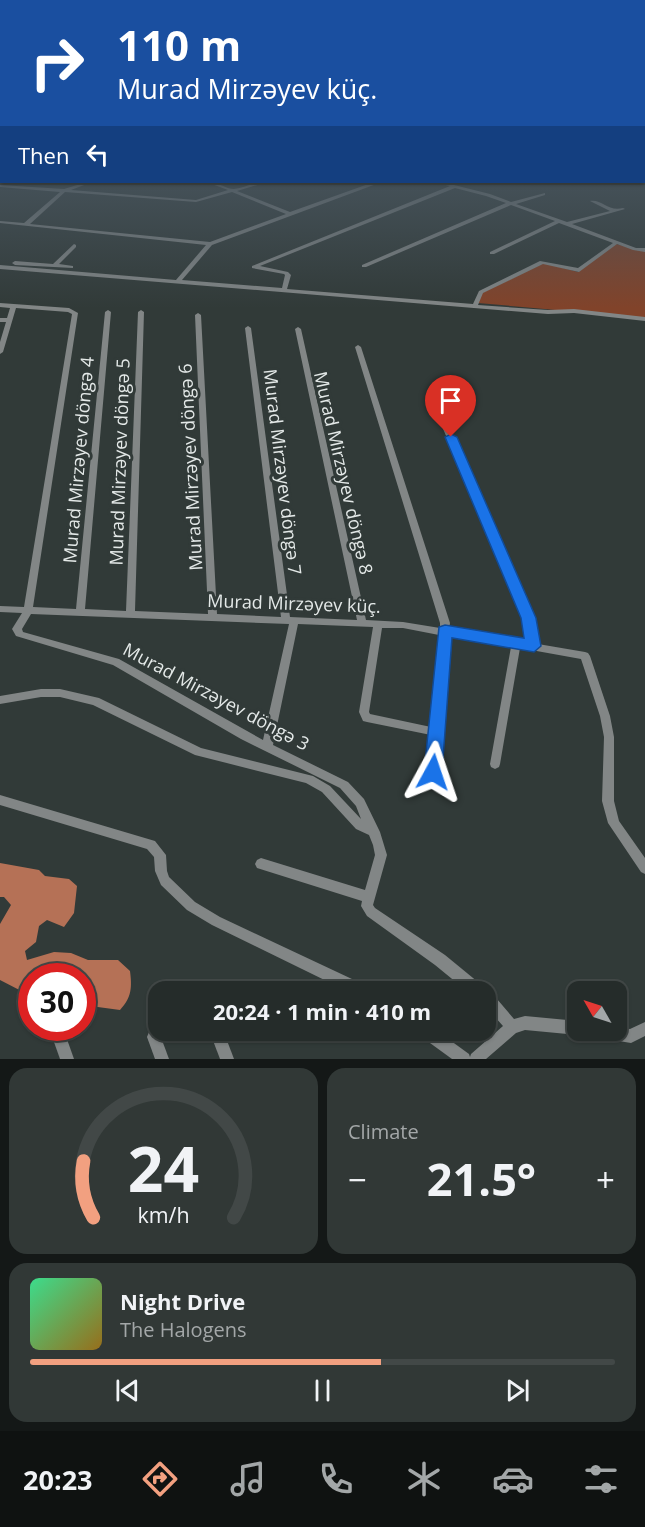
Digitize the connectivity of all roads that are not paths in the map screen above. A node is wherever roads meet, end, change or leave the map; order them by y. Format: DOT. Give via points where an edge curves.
graph roads {
  1 [pos="43,209"];
  2 [pos="279,209"];
  3 [pos="302,209"];
  4 [pos="397,209"];
  5 [pos="496,209"];
  6 [pos="525,209"];
  7 [pos="611,209"];
  8 [pos="621,209"];
  9 [pos="614,211"];
  10 [pos="290,214"];
  11 [pos="559,221"];
  12 [pos="0,222"];
  13 [pos="567,224"];
  14 [pos="26,225"];
  15 [pos="617,242"];
  16 [pos="210,244"];
  17 [pos="74,246"];
  18 [pos="645,250"];
  19 [pos="492,253"];
  20 [pos="1,264"];
  21 [pos="54,266"];
  22 [pos="364,266"];
  23 [pos="180,279"];
  24 [pos="284,287"];
  25 [pos="0,305"];
  26 [pos="14,305"];
  27 [pos="474,305"];
  28 [pos="108,312"];
  29 [pos="141,312"];
  30 [pos="198,315"];
  31 [pos="645,319"];
  32 [pos="0,320"];
  33 [pos="9,320"];
  34 [pos="248,328"];
  35 [pos="298,329"];
  36 [pos="2,339"];
  37 [pos="358,347"];
  38 [pos="0,352"];
  39 [pos="442,417"];
  40 [pos="0,609"];
  41 [pos="28,610"];
  42 [pos="80,612"];
  43 [pos="130,614"];
  44 [pos="213,617"];
  45 [pos="290,620"];
  46 [pos="362,623"];
  47 [pos="378,624"];
  48 [pos="445,631"];
  49 [pos="516,643"];
  50 [pos="534,646"];
  51 [pos="0,700"];
  52 [pos="436,732"];
  53 [pos="267,747"];
  54 [pos="495,764"];
  55 [pos="433,772"];
  56 [pos="0,800"];
  57 [pos="374,832"];
  58 [pos="261,864"];
  59 [pos="645,868"];
  60 [pos="368,897"];
  61 [pos="341,981"];
  62 [pos="466,981"];
  63 [pos="496,1009"];
  64 [pos="512,1027"];
  65 [pos="567,1027"];
  66 [pos="645,1029"];
  67 [pos="627,1035"];
  68 [pos="60,1041"];
  69 [pos="155,1041"];
  70 [pos="220,1041"];
  71 [pos="439,1041"];
  72 [pos="66,1059"];
  73 [pos="162,1059"];
  74 [pos="227,1059"];
  75 [pos="464,1059"];
  76 [pos="476,1059"];
  1 -- 14 [label="street"];
  2 -- 10 [label="street"];
  3 -- 10 [label="street"];
  4 -- 24 [label="street" via="254,267 286,273"];
  5 -- 22 [label="street"];
  6 -- 11 [label="street"];
  7 -- 9 [label="street"];
  8 -- 9 [label="street"];
  9 -- 13 [label="street"];
  10 -- 16 [label="street"];
  11 -- 13 [label="street"];
  11 -- 19 [label="street"];
  12 -- 14 [label="street"];
  13 -- 15 [label="street"];
  14 -- 16 [label="street"];
  15 -- 18 [label="street"];
  15 -- 27 [label="street" via="577,271 542,262 481,292"];
  16 -- 23 [label="street"];
  17 -- 21 [label="street"];
  20 -- 21 [label="street"];
  20 -- 23 [label="street"];
  21 -- 23 [label="street"];
  23 -- 24 [label="street"];
  24 -- 27 [label="street"];
  25 -- 26 [label="street, Murad Mirzəyev döngə 3"];
  26 -- 33 [label="street"];
  26 -- 41 [label="street, Murad Mirzəyev döngə 3" via="75,313"];
  27 -- 31 [label="street"];
  28 -- 42 [label="street, Murad Mirzəyev döngə 4"];
  29 -- 43 [label="street, Murad Mirzəyev döngə 5"];
  30 -- 44 [label="street, Murad Mirzəyev döngə 6"];
  32 -- 33 [label="street"];
  33 -- 36 [label="street"];
  34 -- 45 [label="street, Murad Mirzəyev döngə 7"];
  35 -- 46 [label="street, Murad Mirzəyev döngə 8"];
  36 -- 38 [label="street"];
  37 -- 48 [label="street"];
  39 -- 50 [label="street" via="528,618"];
  40 -- 41 [label="street, Murad Mirzəyev küç."];
  41 -- 42 [label="street, Murad Mirzəyev küç."];
  41 -- 53 [label="street, Murad Mirzəyev döngə 3" via="17,629 24,637 116,662"];
  42 -- 43 [label="street, Murad Mirzəyev küç."];
  43 -- 44 [label="street, Murad Mirzəyev küç."];
  44 -- 45 [label="street, Murad Mirzəyev küç."];
  45 -- 46 [label="street, Murad Mirzəyev küç."];
  45 -- 53 [label="street, Murad Mirzəyev döngə 7"];
  46 -- 47 [label="street, Murad Mirzəyev küç."];
  47 -- 48 [label="street, Murad Mirzəyev küç."];
  47 -- 52 [label="street" via="364,712 367,718"];
  48 -- 49 [label="street, Murad Mirzəyev küç."];
  48 -- 52 [label="street"];
  49 -- 50 [label="street, Murad Mirzəyev küç."];
  49 -- 54 [label="street"];
  50 -- 59 [label="street, Murad Mirzəyev küç." via="585,656 609,737 608,801 614,823"];
  51 -- 57 [label="street" via="60,693 95,701 199,752 309,779 326,789 360,825"];
  52 -- 55 [label="street"];
  53 -- 57 [label="street, Murad Mirzəyev döngə 3" via="344,784 360,803"];
  56 -- 61 [label="street" via="151,845 160,855 165,881 191,906"];
  57 -- 60 [label="street, Murad Mirzəyev döngə 3" via="381,855"];
  58 -- 60 [label="street"];
  60 -- 62 [label="street" via="371,912"];
  63 -- 64 [label="street"];
  64 -- 65 [label="street" via="525,1023"];
  64 -- 76 [label="street"];
  66 -- 67 [label="street"];
  68 -- 72 [label="street"];
  69 -- 73 [label="street"];
  70 -- 74 [label="street"];
  71 -- 75 [label="street"];
}
